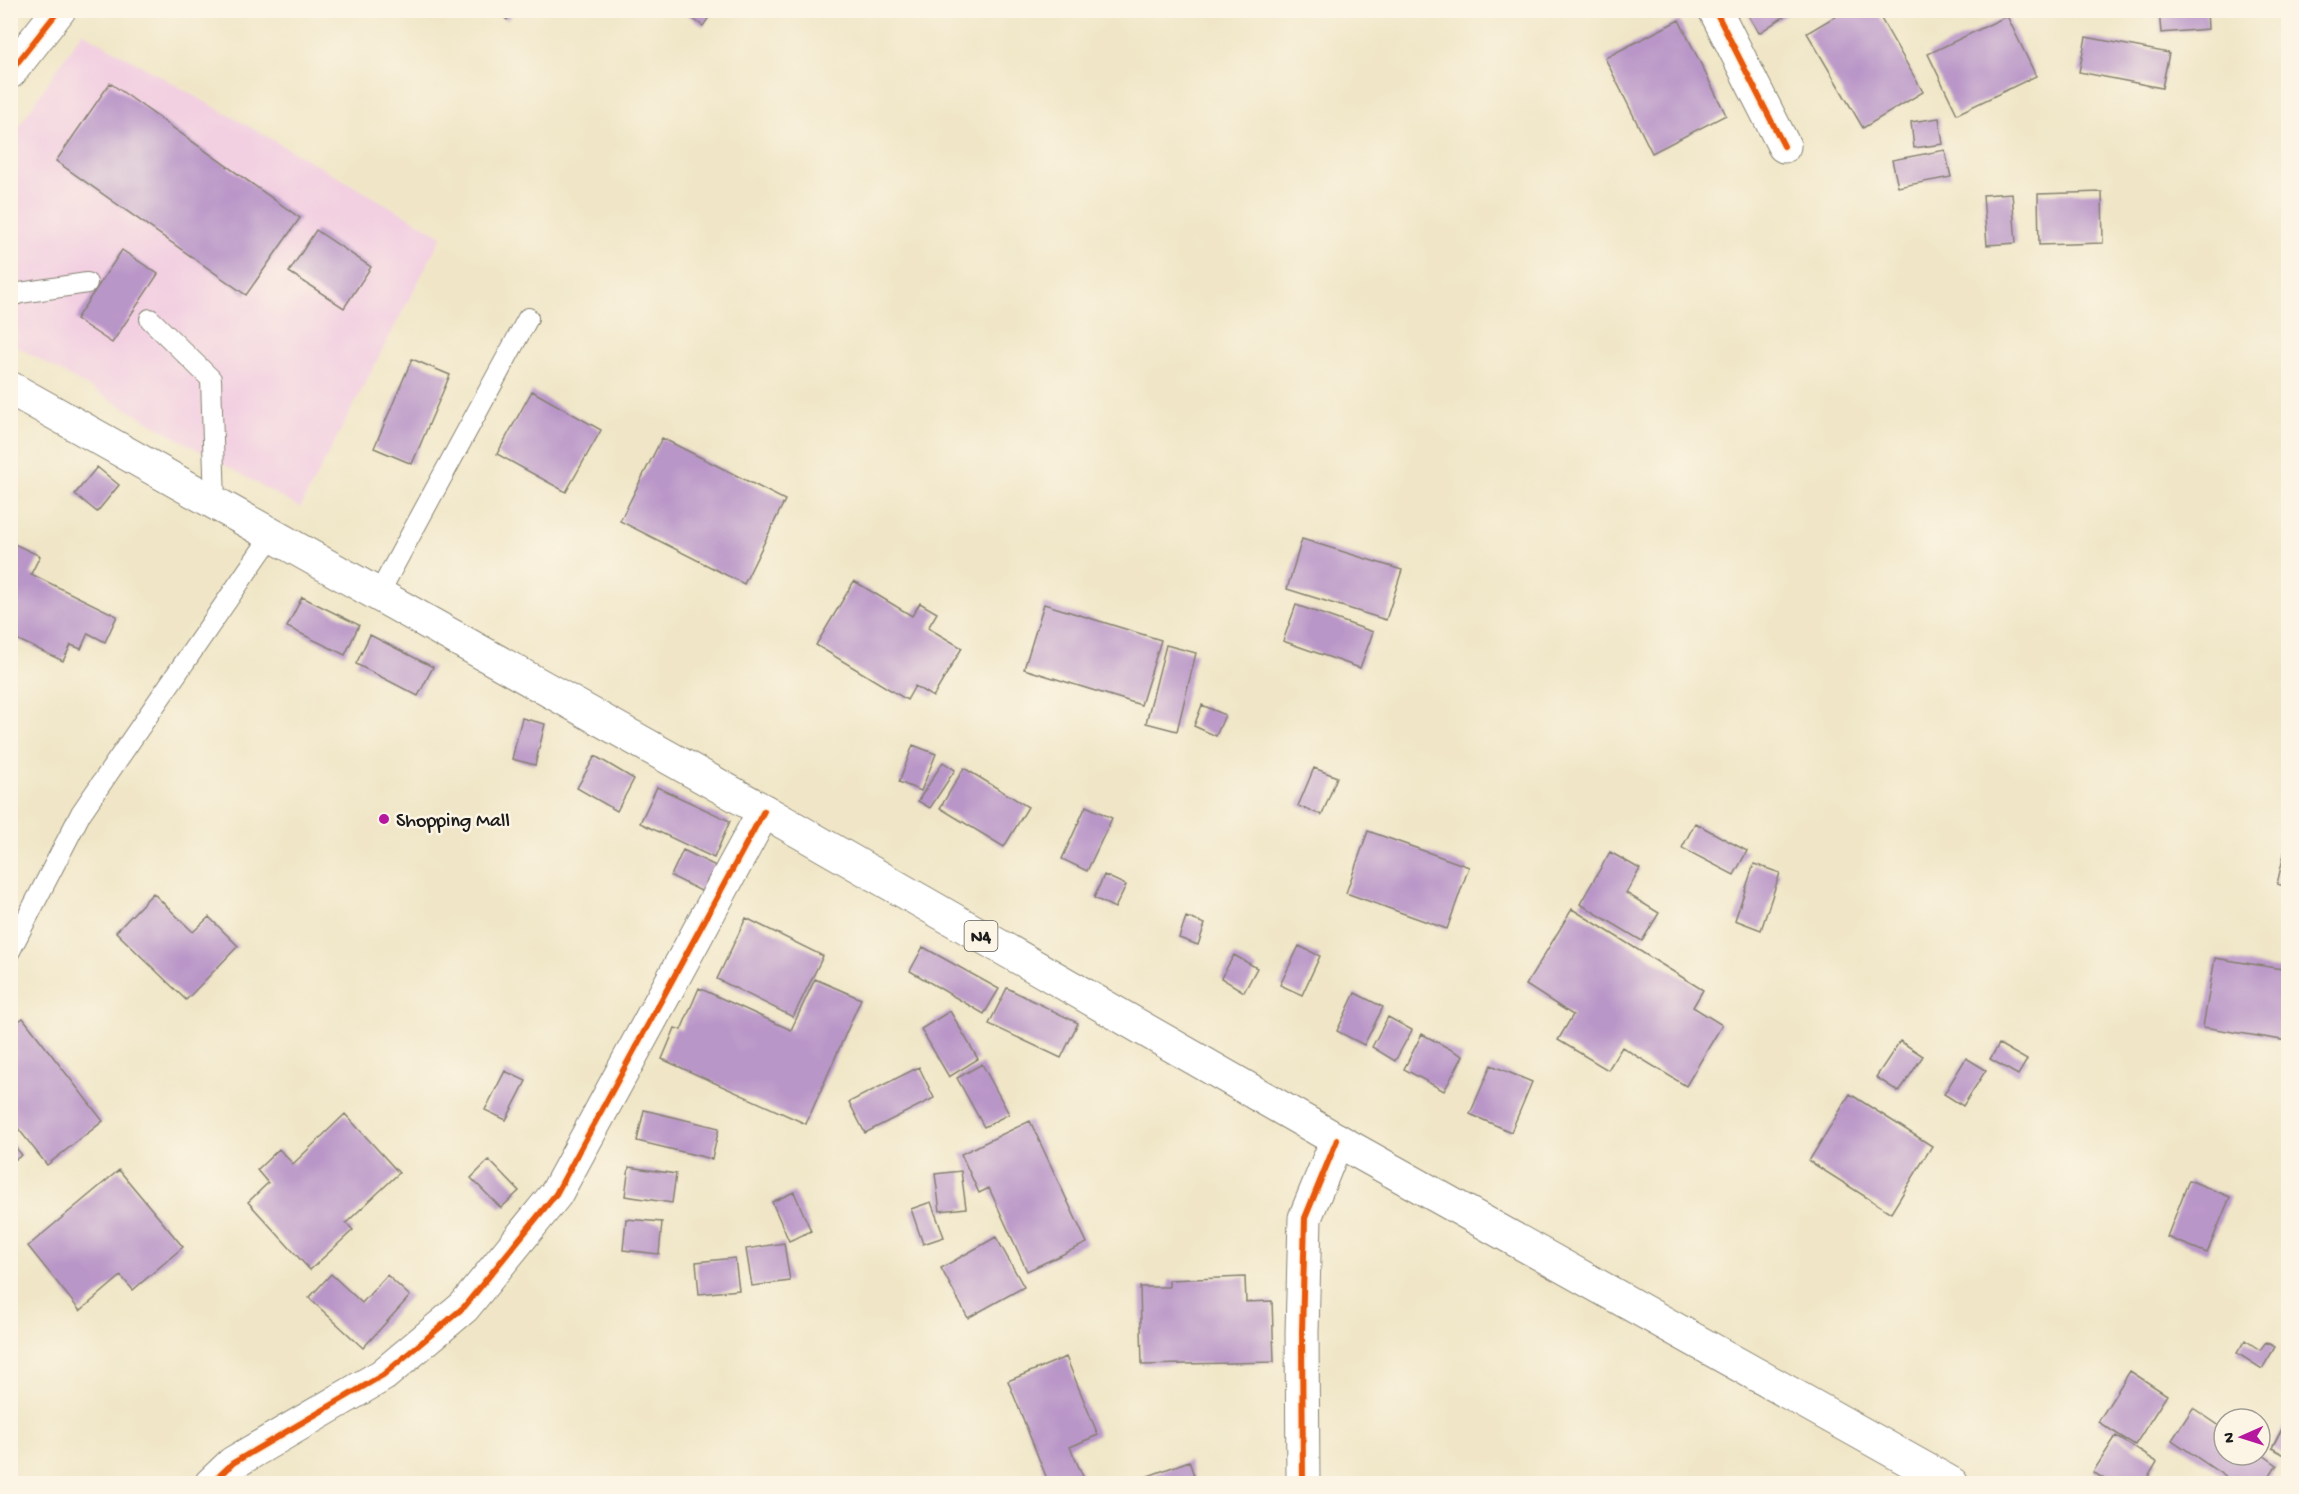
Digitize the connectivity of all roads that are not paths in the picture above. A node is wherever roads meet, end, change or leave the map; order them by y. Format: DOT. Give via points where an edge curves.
graph roads {
  1 [pos="59,10"];
  2 [pos="1715,10"];
  3 [pos="10,72"];
  4 [pos="1784,146"];
  5 [pos="87,283"];
  6 [pos="10,297"];
  7 [pos="528,318"];
  8 [pos="150,319"];
  9 [pos="10,388"];
  10 [pos="215,503"];
  11 [pos="272,535"];
  12 [pos="378,595"];
  13 [pos="764,811"];
  14 [pos="10,951"];
  15 [pos="1338,1140"];
  16 [pos="211,1484"];
  17 [pos="1303,1484"];
  18 [pos="1952,1484"];
  1 -- 3 [label="main road"];
  2 -- 4 [label="main road"];
  5 -- 6 [label="lane"];
  7 -- 12 [label="lane"];
  8 -- 10 [label="lane" via="211,379"];
  9 -- 10 [label="main road, N4"];
  10 -- 11 [label="main road, N4"];
  11 -- 12 [label="main road, N4"];
  11 -- 14 [label="lane" via="81,813"];
  12 -- 13 [label="main road, N4"];
  13 -- 15 [label="main road, N4"];
  13 -- 16 [label="main road" via="556,1194 464,1306 382,1375 233,1463"];
  15 -- 17 [label="main road" via="1305,1218"];
  15 -- 18 [label="main road, N4"];
}
